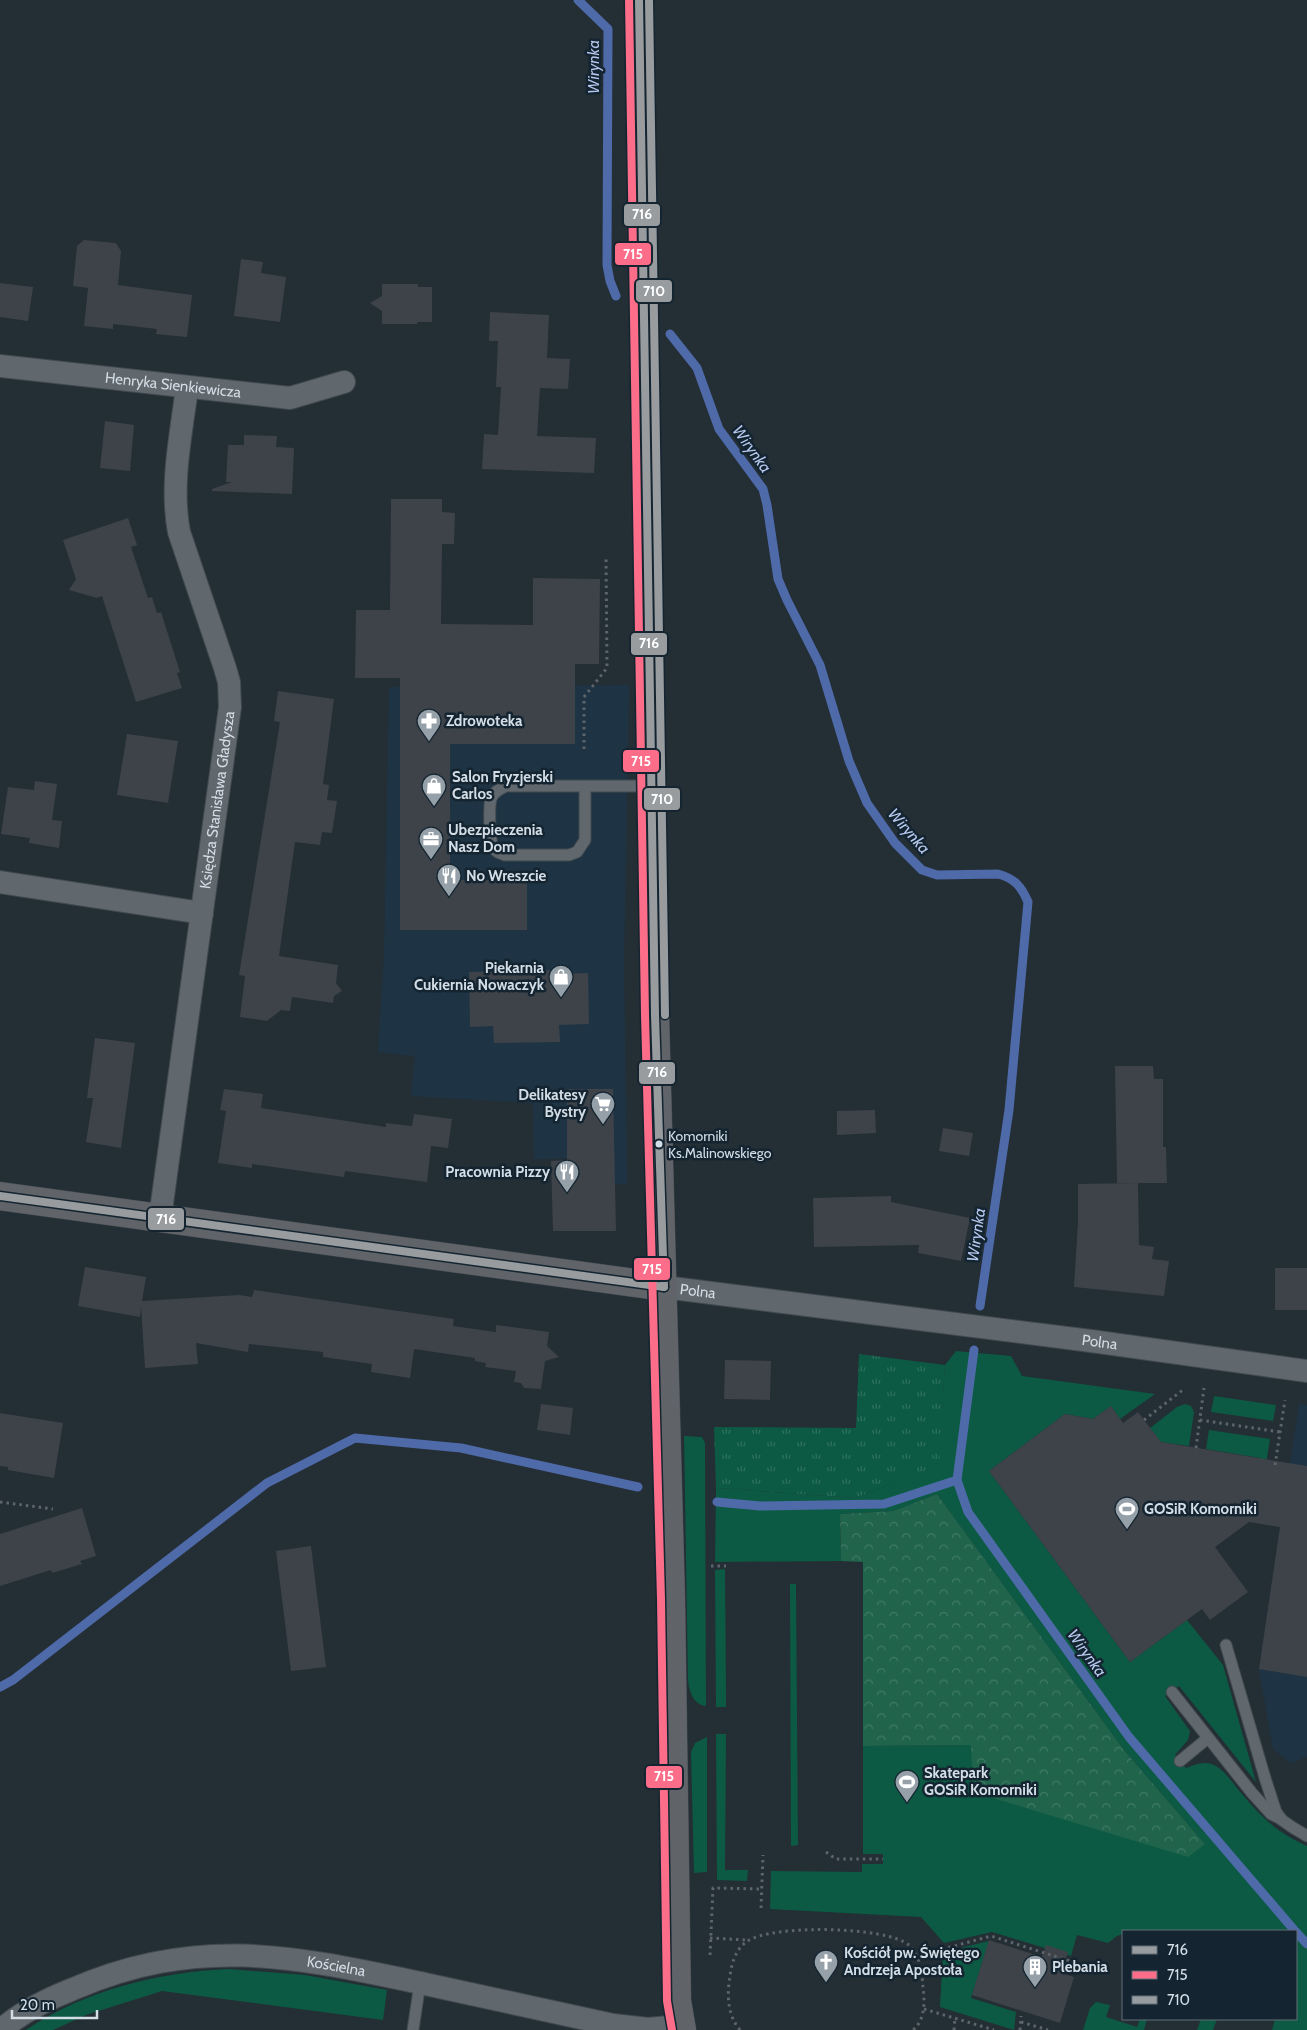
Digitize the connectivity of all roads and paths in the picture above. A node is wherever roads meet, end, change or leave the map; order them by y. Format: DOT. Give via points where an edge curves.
graph roads {
  1 [pos="639,0"];
  2 [pos="0,366"];
  3 [pos="344,382"];
  4 [pos="187,388"];
  5 [pos="606,557"];
  6 [pos="584,749"];
  7 [pos="585,786"];
  8 [pos="653,786"];
  9 [pos="0,882"];
  10 [pos="202,913"];
  11 [pos="0,1196"];
  12 [pos="160,1218"];
  13 [pos="664,1287"];
  14 [pos="1307,1371"];
  15 [pos="1204,1388"];
  16 [pos="1184,1389"];
  17 [pos="1285,1400"];
  18 [pos="1144,1420"];
  19 [pos="1200,1420"];
  20 [pos="1280,1432"];
  21 [pos="1196,1448"];
  22 [pos="1275,1465"];
  23 [pos="0,1502"];
  24 [pos="53,1509"];
  25 [pos="710,1566"];
  26 [pos="726,1566"];
  27 [pos="1226,1645"];
  28 [pos="1172,1692"];
  29 [pos="1208,1738"];
  30 [pos="1180,1762"];
  31 [pos="1282,1820"];
  32 [pos="1307,1836"];
  33 [pos="826,1852"];
  34 [pos="763,1855"];
  35 [pos="883,1859"];
  36 [pos="762,1889"];
  37 [pos="762,1908"];
  38 [pos="710,1938"];
  39 [pos="749,1940"];
  40 [pos="710,1955"];
  41 [pos="917,1956"];
  42 [pos="1092,1968"];
  43 [pos="420,1983"];
  44 [pos="924,2009"];
  45 [pos="1021,2016"];
  46 [pos="954,2018"];
  47 [pos="1021,2022"];
  48 [pos="681,2028"];
  49 [pos="1,2030"];
  50 [pos="413,2030"];
  51 [pos="740,2030"];
  52 [pos="913,2030"];
  53 [pos="954,2030"];
  54 [pos="994,2030"];
  55 [pos="1020,2030"];
  56 [pos="1048,2030"];
  1 -- 8 [label="street"];
  2 -- 4 [label="street, Henryka Sienkiewicza"];
  3 -- 4 [label="street, Henryka Sienkiewicza" via="290,398"];
  4 -- 10 [label="street, Księdza Stanisława Gładysza" via="175,493 176,518 226,668 231,695"];
  5 -- 6 [label="path" via="607,668 584,697"];
  7 -- 7 [label="lane" via="506,786 499,789 490,800 494,848 505,855 569,855 576,852 585,840"];
  7 -- 8 [label="lane"];
  8 -- 13 [label="street" via="655,1015"];
  9 -- 10 [label="street"];
  10 -- 12 [label="street, Księdza Stanisława Gładysza"];
  11 -- 12 [label="street, Polna"];
  12 -- 13 [label="street, Polna"];
  13 -- 14 [label="street, Polna"];
  13 -- 48 [label="street" via="677,2001"];
  15 -- 19 [label="path"];
  16 -- 18 [label="path"];
  17 -- 20 [label="path"];
  19 -- 20 [label="path"];
  19 -- 21 [label="path"];
  20 -- 22 [label="path"];
  23 -- 24 [label="path"];
  25 -- 26 [label="path"];
  27 -- 31 [label="lane" via="1265,1778 1276,1812"];
  28 -- 29 [label="lane"];
  29 -- 30 [label="lane"];
  29 -- 31 [label="lane" via="1264,1808"];
  31 -- 32 [label="lane"];
  33 -- 35 [label="path" via="836,1858"];
  34 -- 36 [label="path"];
  36 -- 37 [label="path"];
  36 -- 38 [label="path" via="713,1888"];
  38 -- 39 [label="path"];
  38 -- 40 [label="path"];
  39 -- 41 [label="path" via="793,1930 867,1932 901,1940"];
  39 -- 51 [label="path" via="739,1949 734,1960 728,1992 732,2019"];
  41 -- 42 [label="path" via="992,1936"];
  41 -- 44 [label="path" via="923,1979"];
  43 -- 48 [label="street, Kościelna" via="613,2025"];
  43 -- 49 [label="street, Kościelna" via="294,1958 194,1956 100,1977 44,2002"];
  43 -- 50 [label="lane"];
  44 -- 46 [label="path"];
  44 -- 52 [label="path"];
  45 -- 47 [label="path"];
  46 -- 53 [label="path"];
  46 -- 54 [label="path"];
  47 -- 55 [label="path"];
  47 -- 56 [label="path"];
}
